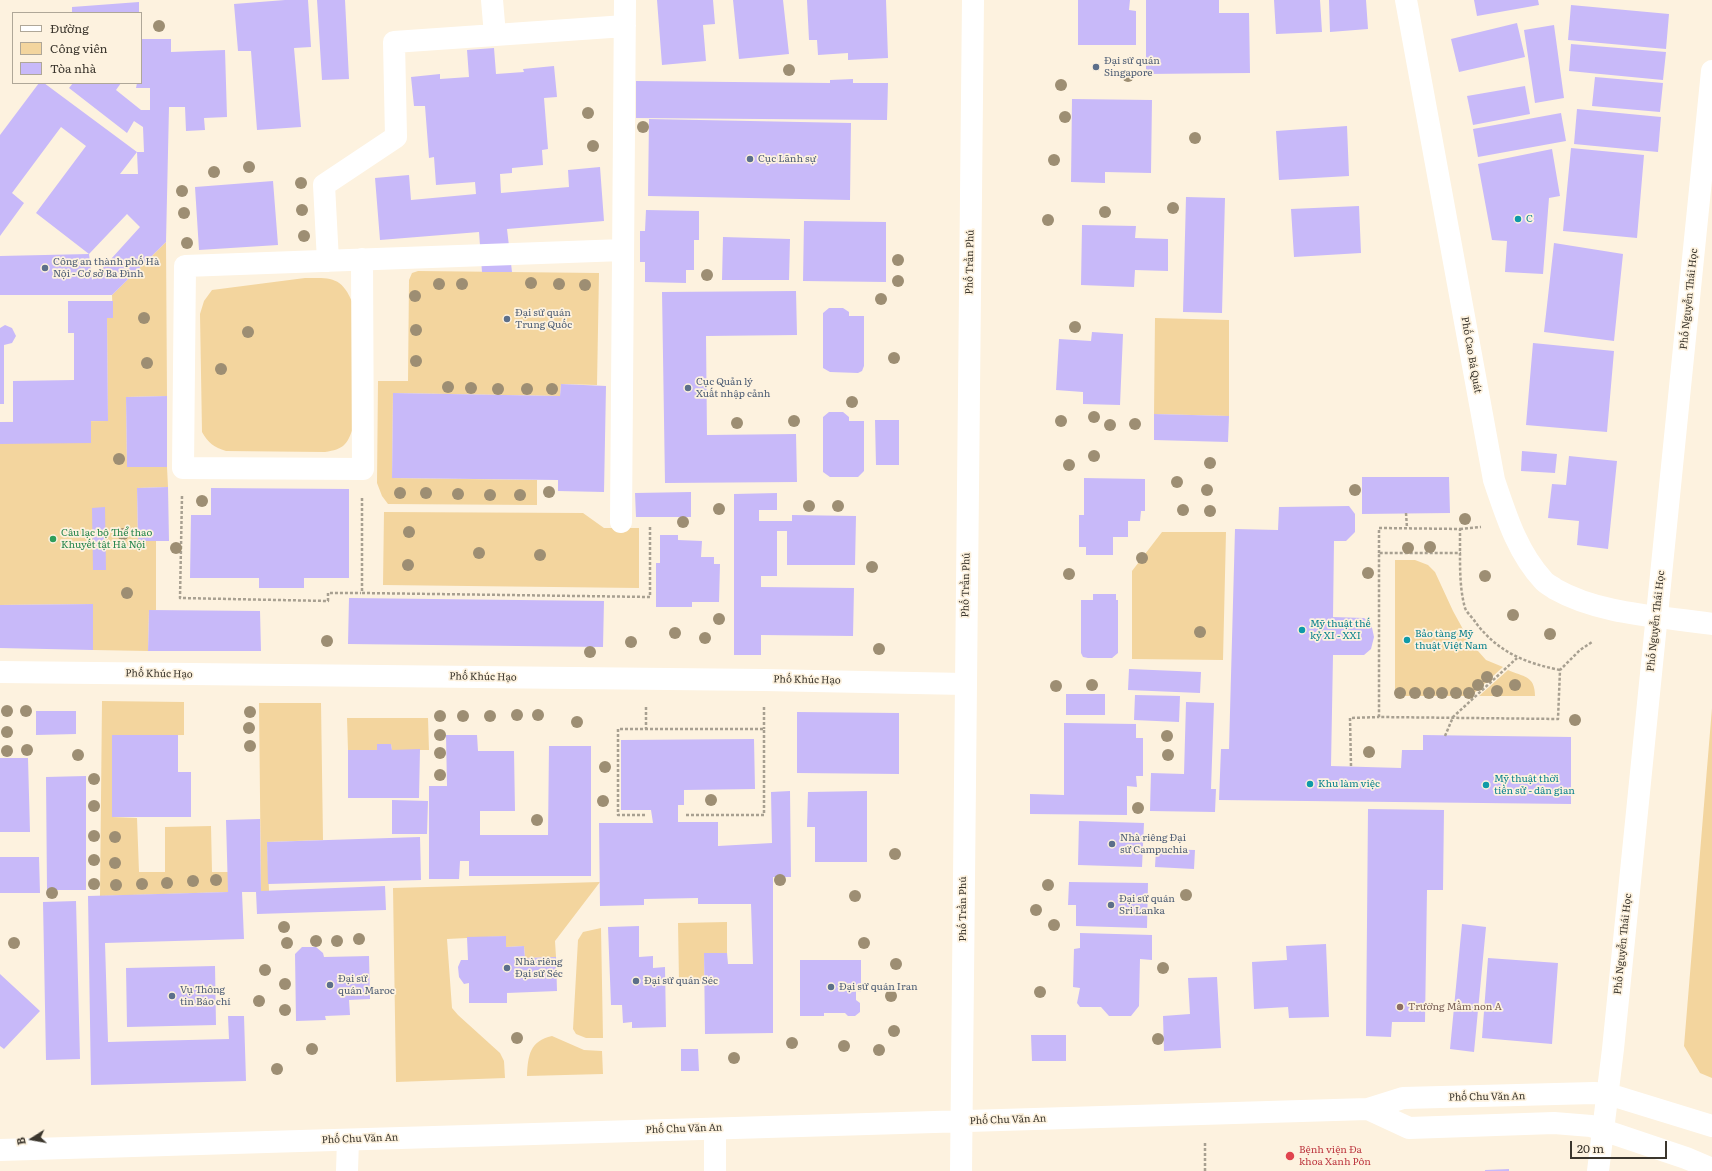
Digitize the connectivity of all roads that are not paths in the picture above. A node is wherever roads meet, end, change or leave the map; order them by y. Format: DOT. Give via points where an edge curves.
graph roads {
  1 [pos="492,0"];
  2 [pos="625,0"];
  3 [pos="972,0"];
  4 [pos="1406,0"];
  5 [pos="625,26"];
  6 [pos="495,35"];
  7 [pos="1712,71"];
  8 [pos="623,250"];
  9 [pos="362,259"];
  10 [pos="328,261"];
  11 [pos="621,522"];
  12 [pos="1656,616"];
  13 [pos="1712,624"];
  14 [pos="0,672"];
  15 [pos="965,684"];
  16 [pos="1608,1094"];
  17 [pos="1368,1109"];
  18 [pos="961,1121"];
  19 [pos="1712,1126"];
  20 [pos="714,1128"];
  21 [pos="1604,1132"];
  22 [pos="348,1140"];
  23 [pos="0,1150"];
  24 [pos="1712,1169"];
  25 [pos="347,1171"];
  26 [pos="715,1171"];
  27 [pos="961,1171"];
  28 [pos="1598,1171"];
  1 -- 6 [label="main road"];
  2 -- 5 [label="main road"];
  3 -- 15 [label="main road, Phố Trần Phú"];
  4 -- 12 [label="main road, Phố Cao Bá Quát" via="1494,480 1506,516 1523,555 1544,582 1577,599 1612,610"];
  5 -- 6 [label="main road"];
  5 -- 8 [label="main road"];
  6 -- 10 [label="main road" via="394,42 396,137 324,185"];
  7 -- 12 [label="main road, Phố Nguyễn Thái Học"];
  8 -- 9 [label="main road"];
  8 -- 11 [label="main road"];
  9 -- 10 [label="main road"];
  9 -- 10 [label="main road" via="363,469 182,468 185,266"];
  12 -- 13 [label="main road, Phố Cao Bá Quát"];
  12 -- 16 [label="main road, Phố Nguyễn Thái Học"];
  14 -- 15 [label="main road, Phố Khúc Hạo"];
  15 -- 18 [label="main road, Phố Trần Phú"];
  16 -- 17 [label="main road, Phố Chu Văn An" via="1403,1098"];
  16 -- 19 [label="main road, Phố Chu Văn An"];
  16 -- 21 [label="main road, Phố Nguyễn Thái Học"];
  17 -- 18 [label="main road, Phố Chu Văn An"];
  17 -- 21 [label="main road, Phố Chu Văn An" via="1409,1128 1554,1123 1592,1126"];
  18 -- 20 [label="main road, Phố Chu Văn An"];
  18 -- 27 [label="main road, Phố Trần Phú"];
  20 -- 22 [label="main road, Phố Chu Văn An"];
  20 -- 26 [label="main road"];
  21 -- 24 [label="main road, Phố Chu Văn An"];
  21 -- 28 [label="main road, Phố Nguyễn Thái Học"];
  22 -- 23 [label="main road, Phố Chu Văn An"];
  22 -- 25 [label="main road"];
}
